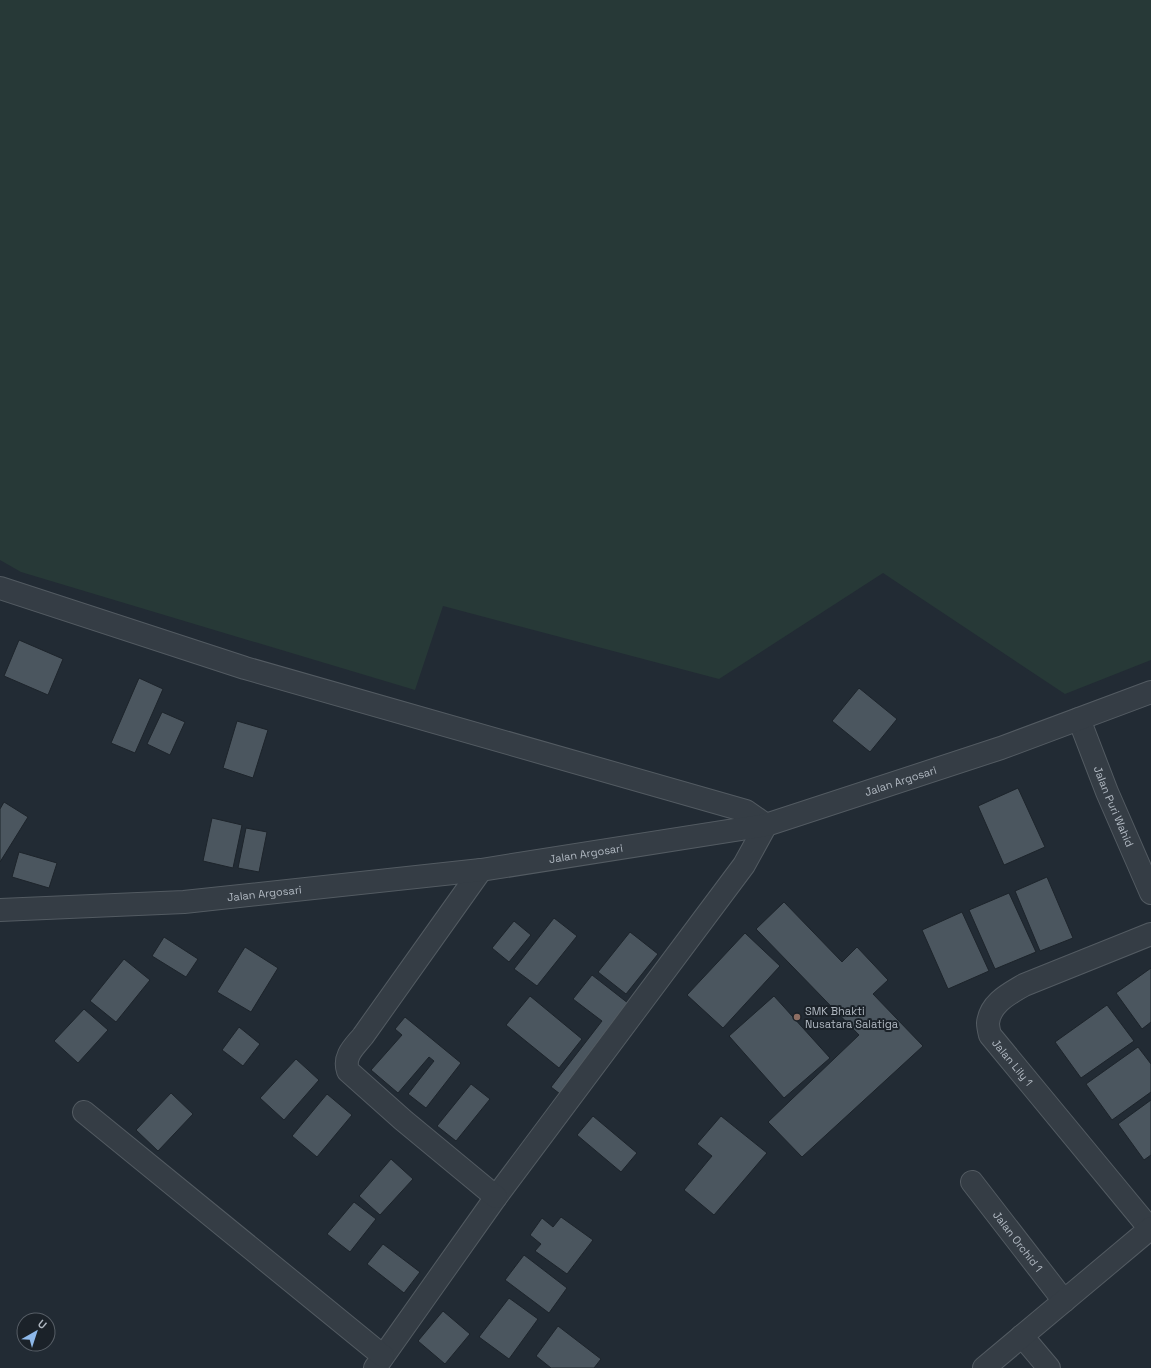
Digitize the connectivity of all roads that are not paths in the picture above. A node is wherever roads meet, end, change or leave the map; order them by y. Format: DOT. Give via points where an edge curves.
graph roads {
  1 [pos="1,593"];
  2 [pos="1151,692"];
  3 [pos="1079,719"];
  4 [pos="766,825"];
  5 [pos="481,870"];
  6 [pos="1151,893"];
  7 [pos="0,910"];
  8 [pos="1151,934"];
  9 [pos="84,1112"];
  10 [pos="972,1182"];
  11 [pos="496,1197"];
  12 [pos="1151,1229"];
  13 [pos="1064,1301"];
  14 [pos="1022,1336"];
  15 [pos="379,1362"];
  16 [pos="984,1368"];
  17 [pos="1049,1368"];
  1 -- 4 [label="street" via="246,668 746,811"];
  2 -- 3 [label="street, Jalan Argosari"];
  3 -- 4 [label="street, Jalan Argosari" via="1001,748"];
  3 -- 6 [label="street, Jalan Puri Wahid" via="1107,792"];
  4 -- 5 [label="street, Jalan Argosari"];
  4 -- 11 [label="street" via="744,865"];
  5 -- 7 [label="street, Jalan Argosari" via="184,902"];
  5 -- 11 [label="street" via="348,1054 346,1065 348,1071"];
  8 -- 12 [label="street, Jalan Lily 1" via="1010,993 991,1012 988,1024 990,1035"];
  9 -- 15 [label="street"];
  10 -- 13 [label="street, Jalan Orchid 1"];
  11 -- 15 [label="street"];
  12 -- 13 [label="street"];
  13 -- 14 [label="street"];
  14 -- 16 [label="street"];
  14 -- 17 [label="street"];
}
